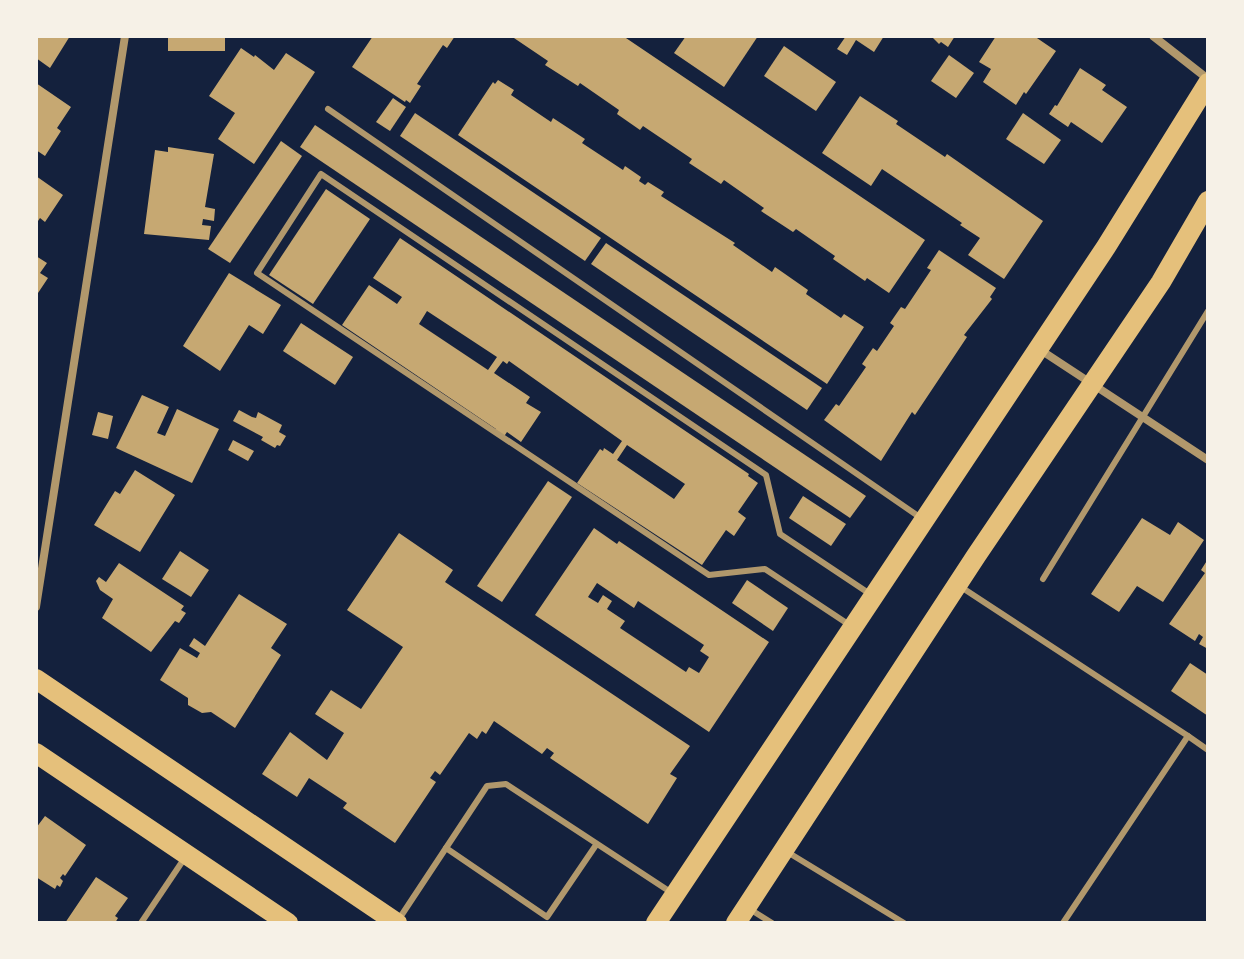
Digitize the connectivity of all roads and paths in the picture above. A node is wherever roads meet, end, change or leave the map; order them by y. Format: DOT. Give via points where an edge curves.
graph roads {
  1 [pos="125,36"];
  2 [pos="1158,38"];
  3 [pos="1208,81"];
  4 [pos="328,109"];
  5 [pos="1208,201"];
  6 [pos="1208,311"];
  7 [pos="1038,348"];
  8 [pos="1092,385"];
  9 [pos="1142,417"];
  10 [pos="1208,460"];
  11 [pos="924,520"];
  12 [pos="1043,579"];
  13 [pos="957,585"];
  14 [pos="873,596"];
  15 [pos="36,607"];
  16 [pos="853,627"];
  17 [pos="36,679"];
  18 [pos="1188,736"];
  19 [pos="1208,750"];
  20 [pos="36,753"];
  21 [pos="596,845"];
  22 [pos="446,848"];
  23 [pos="786,851"];
  24 [pos="187,854"];
  25 [pos="675,895"];
  26 [pos="742,915"];
  27 [pos="141,923"];
  28 [pos="288,923"];
  29 [pos="396,923"];
  30 [pos="656,923"];
  31 [pos="772,923"];
  32 [pos="904,923"];
  33 [pos="1063,923"];
  1 -- 15 [label="street"];
  2 -- 3 [label="street"];
  3 -- 7 [label="main road"];
  4 -- 11 [label="lane"];
  5 -- 8 [label="main road"];
  6 -- 9 [label="lane"];
  7 -- 8 [label="street"];
  7 -- 11 [label="main road"];
  8 -- 9 [label="street"];
  8 -- 13 [label="main road"];
  9 -- 10 [label="street"];
  9 -- 12 [label="lane"];
  11 -- 14 [label="main road"];
  13 -- 18 [label="lane"];
  13 -- 23 [label="main road"];
  14 -- 16 [label="main road"];
  14 -- 16 [label="lane" via="780,534 766,475 321,174 257,273 709,575 765,569"];
  16 -- 25 [label="main road"];
  17 -- 29 [label="main road"];
  18 -- 19 [label="lane"];
  18 -- 33 [label="lane"];
  20 -- 24 [label="main road"];
  21 -- 22 [label="lane" via="506,784 487,786"];
  21 -- 22 [label="lane" via="547,917"];
  21 -- 25 [label="lane"];
  22 -- 29 [label="lane"];
  23 -- 26 [label="main road"];
  23 -- 32 [label="lane"];
  24 -- 27 [label="lane"];
  24 -- 28 [label="main road"];
  25 -- 30 [label="main road"];
  26 -- 31 [label="lane"];
}
